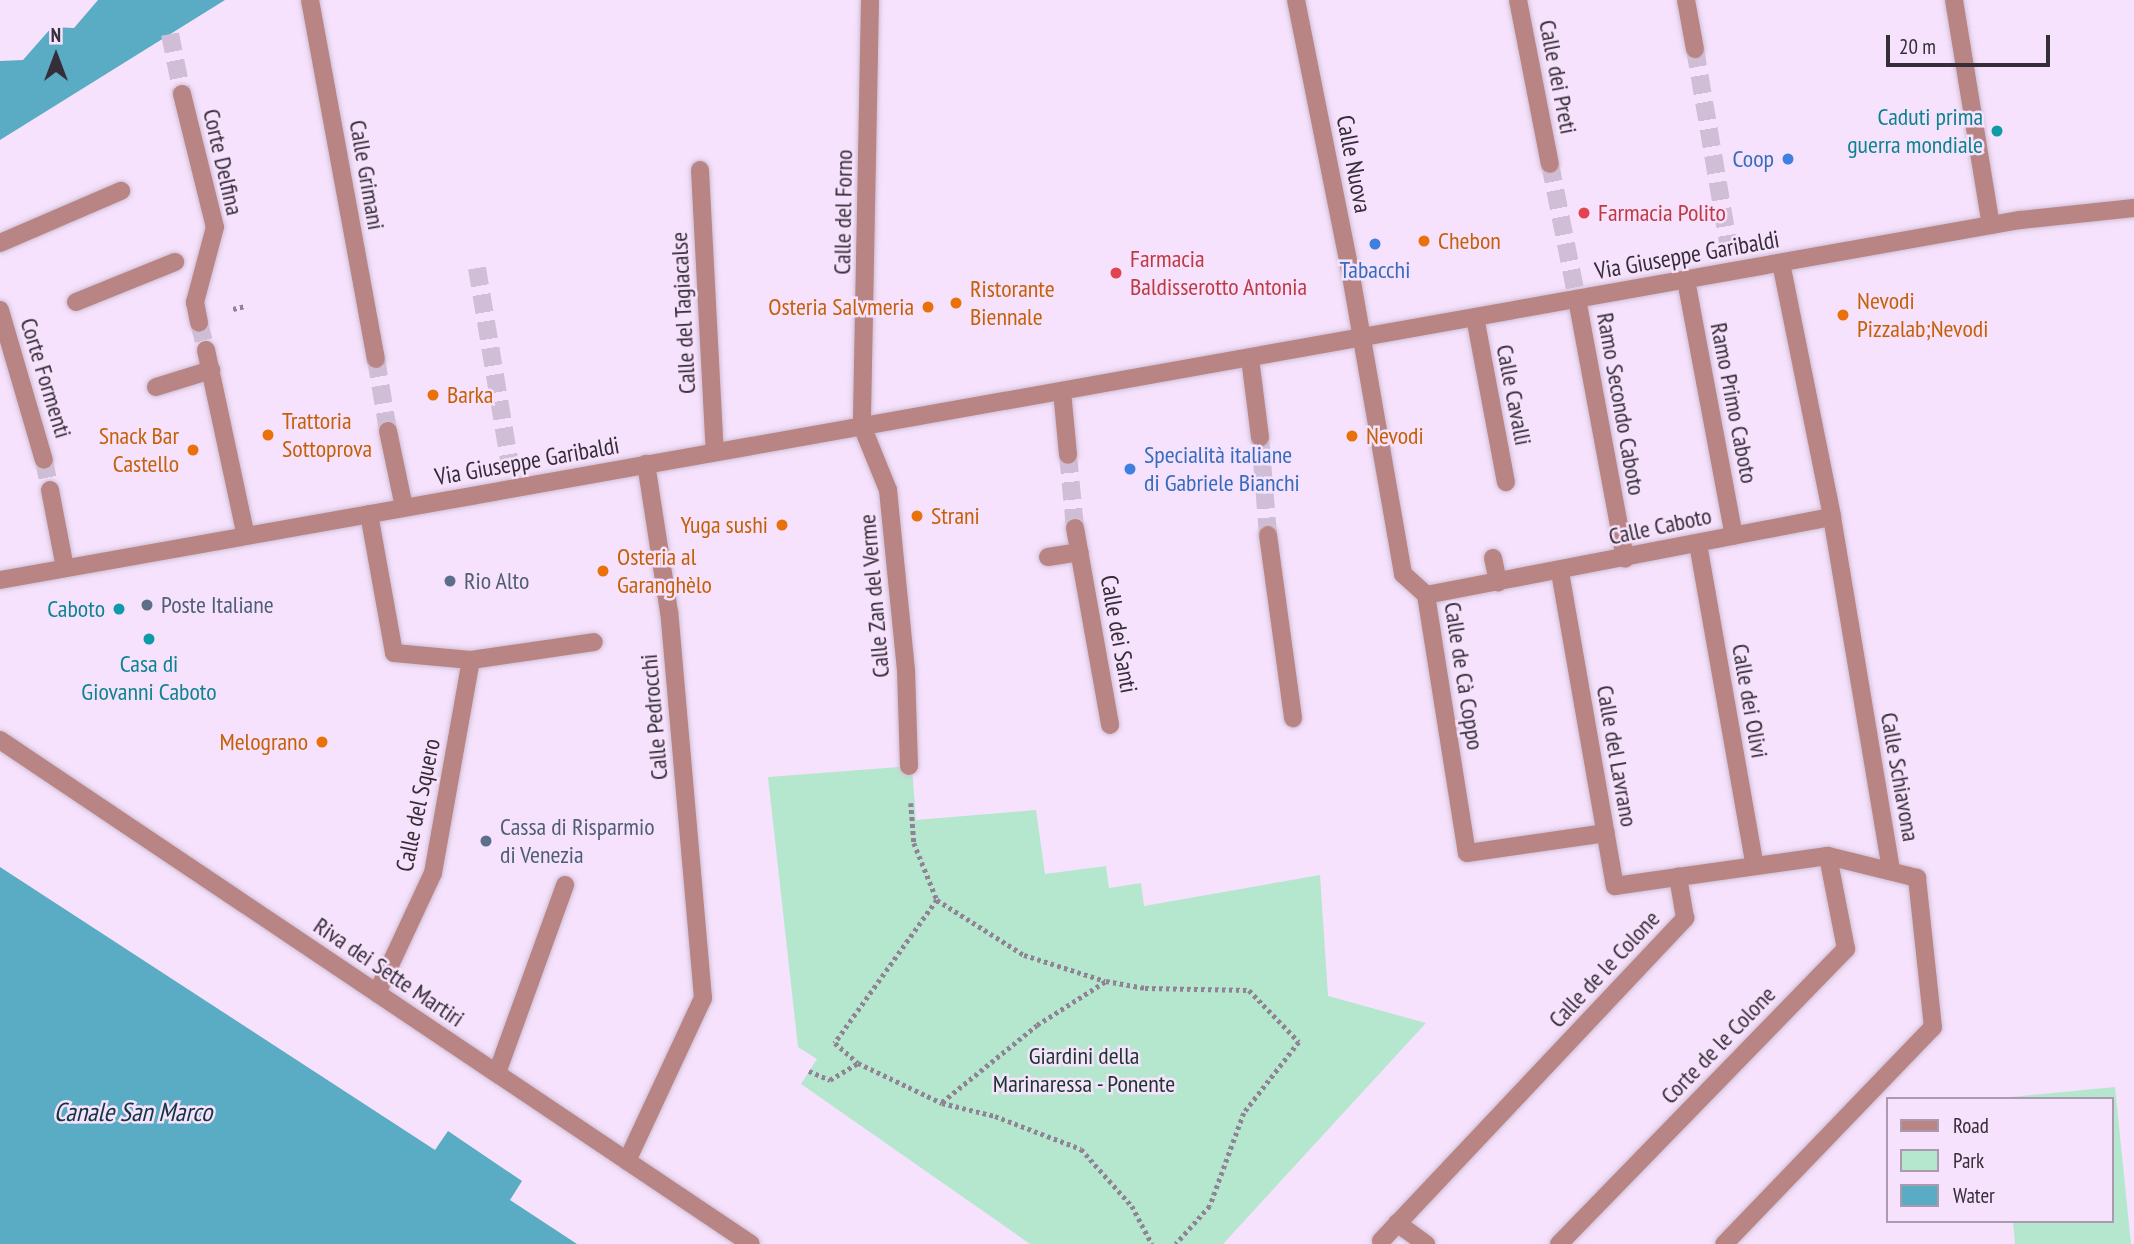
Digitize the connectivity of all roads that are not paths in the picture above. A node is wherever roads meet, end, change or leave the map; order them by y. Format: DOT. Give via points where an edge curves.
graph roads {
  1 [pos="310,0"];
  2 [pos="870,0"];
  3 [pos="1296,0"];
  4 [pos="1518,0"];
  5 [pos="1686,0"];
  6 [pos="1954,0"];
  7 [pos="1695,49"];
  8 [pos="182,94"];
  9 [pos="1550,164"];
  10 [pos="700,170"];
  11 [pos="121,191"];
  12 [pos="2134,208"];
  13 [pos="1991,225"];
  14 [pos="0,243"];
  15 [pos="175,262"];
  16 [pos="1780,263"];
  17 [pos="1686,279"];
  18 [pos="1577,299"];
  19 [pos="76,302"];
  20 [pos="0,310"];
  21 [pos="1475,317"];
  22 [pos="199,323"];
  23 [pos="1363,337"];
  24 [pos="206,350"];
  25 [pos="1250,358"];
  26 [pos="376,359"];
  27 [pos="211,370"];
  28 [pos="156,387"];
  29 [pos="1062,391"];
  30 [pos="862,426"];
  31 [pos="388,431"];
  32 [pos="1261,437"];
  33 [pos="715,452"];
  34 [pos="1068,455"];
  35 [pos="44,460"];
  36 [pos="646,464"];
  37 [pos="1506,482"];
  38 [pos="50,490"];
  39 [pos="404,507"];
  40 [pos="369,514"];
  41 [pos="1832,517"];
  42 [pos="1076,528"];
  43 [pos="1268,535"];
  44 [pos="246,536"];
  45 [pos="1734,536"];
  46 [pos="1698,544"];
  47 [pos="1080,552"];
  48 [pos="1048,557"];
  49 [pos="1493,558"];
  50 [pos="1625,559"];
  51 [pos="65,568"];
  52 [pos="1560,572"];
  53 [pos="0,580"];
  54 [pos="1498,582"];
  55 [pos="1426,595"];
  56 [pos="594,642"];
  57 [pos="471,660"];
  58 [pos="1293,718"];
  59 [pos="1110,725"];
  60 [pos="0,740"];
  61 [pos="909,766"];
  62 [pos="1606,834"];
  63 [pos="1828,856"];
  64 [pos="1755,866"];
  65 [pos="1891,870"];
  66 [pos="1678,877"];
  67 [pos="565,885"];
  68 [pos="377,993"];
  69 [pos="497,1073"];
  70 [pos="627,1161"];
  71 [pos="1397,1223"];
  72 [pos="1381,1241"];
  73 [pos="751,1244"];
  74 [pos="1426,1244"];
  75 [pos="1559,1244"];
  76 [pos="1724,1244"];
  1 -- 26 [label="street, Calle Grimani"];
  2 -- 30 [label="street, Calle del Forno"];
  3 -- 23 [label="street, Calle Nuova"];
  4 -- 9 [label="street, Calle dei Preti"];
  5 -- 7 [label="street"];
  6 -- 13 [label="street"];
  8 -- 22 [label="street, Corte Delfina" via="215,227 195,303"];
  10 -- 33 [label="street, Calle del Tagiacalse"];
  11 -- 14 [label="street"];
  12 -- 13 [label="street, Via Giuseppe Garibaldi"];
  13 -- 16 [label="street, Via Giuseppe Garibaldi"];
  15 -- 19 [label="street"];
  16 -- 17 [label="street, Via Giuseppe Garibaldi"];
  16 -- 41 [label="street, Calle Schiavona"];
  17 -- 18 [label="street, Via Giuseppe Garibaldi"];
  17 -- 45 [label="street, Ramo Primo Caboto"];
  18 -- 21 [label="street, Via Giuseppe Garibaldi"];
  18 -- 50 [label="street, Ramo Secondo Caboto"];
  20 -- 35 [label="street, Corte Formenti"];
  21 -- 23 [label="street, Via Giuseppe Garibaldi"];
  21 -- 37 [label="street, Calle Cavalli"];
  23 -- 25 [label="street, Via Giuseppe Garibaldi"];
  23 -- 55 [label="street, Calle de Cà Coppo" via="1403,574"];
  24 -- 27 [label="street"];
  25 -- 29 [label="street, Via Giuseppe Garibaldi"];
  25 -- 32 [label="street"];
  27 -- 28 [label="street"];
  27 -- 44 [label="street"];
  29 -- 30 [label="street, Via Giuseppe Garibaldi"];
  29 -- 34 [label="street"];
  30 -- 33 [label="street, Via Giuseppe Garibaldi"];
  30 -- 61 [label="street, Calle Zan del Verme" via="888,490 906,670"];
  31 -- 39 [label="street"];
  33 -- 36 [label="street, Via Giuseppe Garibaldi"];
  36 -- 39 [label="street, Via Giuseppe Garibaldi"];
  36 -- 70 [label="street, Calle Pedrocchi" via="669,612 703,998"];
  38 -- 51 [label="street"];
  39 -- 40 [label="street, Via Giuseppe Garibaldi"];
  40 -- 44 [label="street, Via Giuseppe Garibaldi"];
  40 -- 57 [label="street" via="394,653"];
  41 -- 45 [label="street, Calle Caboto"];
  41 -- 65 [label="street, Calle Schiavona"];
  42 -- 47 [label="street, Calle dei Santi"];
  43 -- 58 [label="street"];
  44 -- 51 [label="street, Via Giuseppe Garibaldi"];
  45 -- 46 [label="street, Calle Caboto"];
  46 -- 50 [label="street, Calle Caboto"];
  46 -- 64 [label="street, Calle dei Olivi"];
  47 -- 48 [label="street, Calle dei Santi"];
  47 -- 59 [label="street, Calle dei Santi"];
  49 -- 54 [label="street"];
  50 -- 52 [label="street, Calle Caboto"];
  51 -- 53 [label="street, Via Giuseppe Garibaldi"];
  52 -- 54 [label="street, Calle Caboto"];
  52 -- 62 [label="street, Calle del Lavrano"];
  54 -- 55 [label="street, Calle Caboto"];
  55 -- 62 [label="street, Calle de Cà Coppo" via="1467,853"];
  56 -- 57 [label="street"];
  57 -- 68 [label="street, Calle del Squero" via="433,873"];
  60 -- 68 [label="street, Riva dei Sette Martiri"];
  62 -- 66 [label="street, Calle del Lavrano" via="1615,886"];
  63 -- 64 [label="street"];
  63 -- 65 [label="street"];
  63 -- 75 [label="street, Corte de le Colone" via="1846,949"];
  64 -- 66 [label="street"];
  65 -- 76 [label="street, Calle Schiavona" via="1917,878 1933,1027"];
  66 -- 71 [label="street, Calle de le Colone" via="1685,918"];
  67 -- 69 [label="street"];
  68 -- 69 [label="street, Riva dei Sette Martiri"];
  69 -- 70 [label="street, Riva dei Sette Martiri"];
  70 -- 73 [label="street, Riva dei Sette Martiri"];
  71 -- 72 [label="street, Calle de le Colone"];
  71 -- 74 [label="street"];
}
